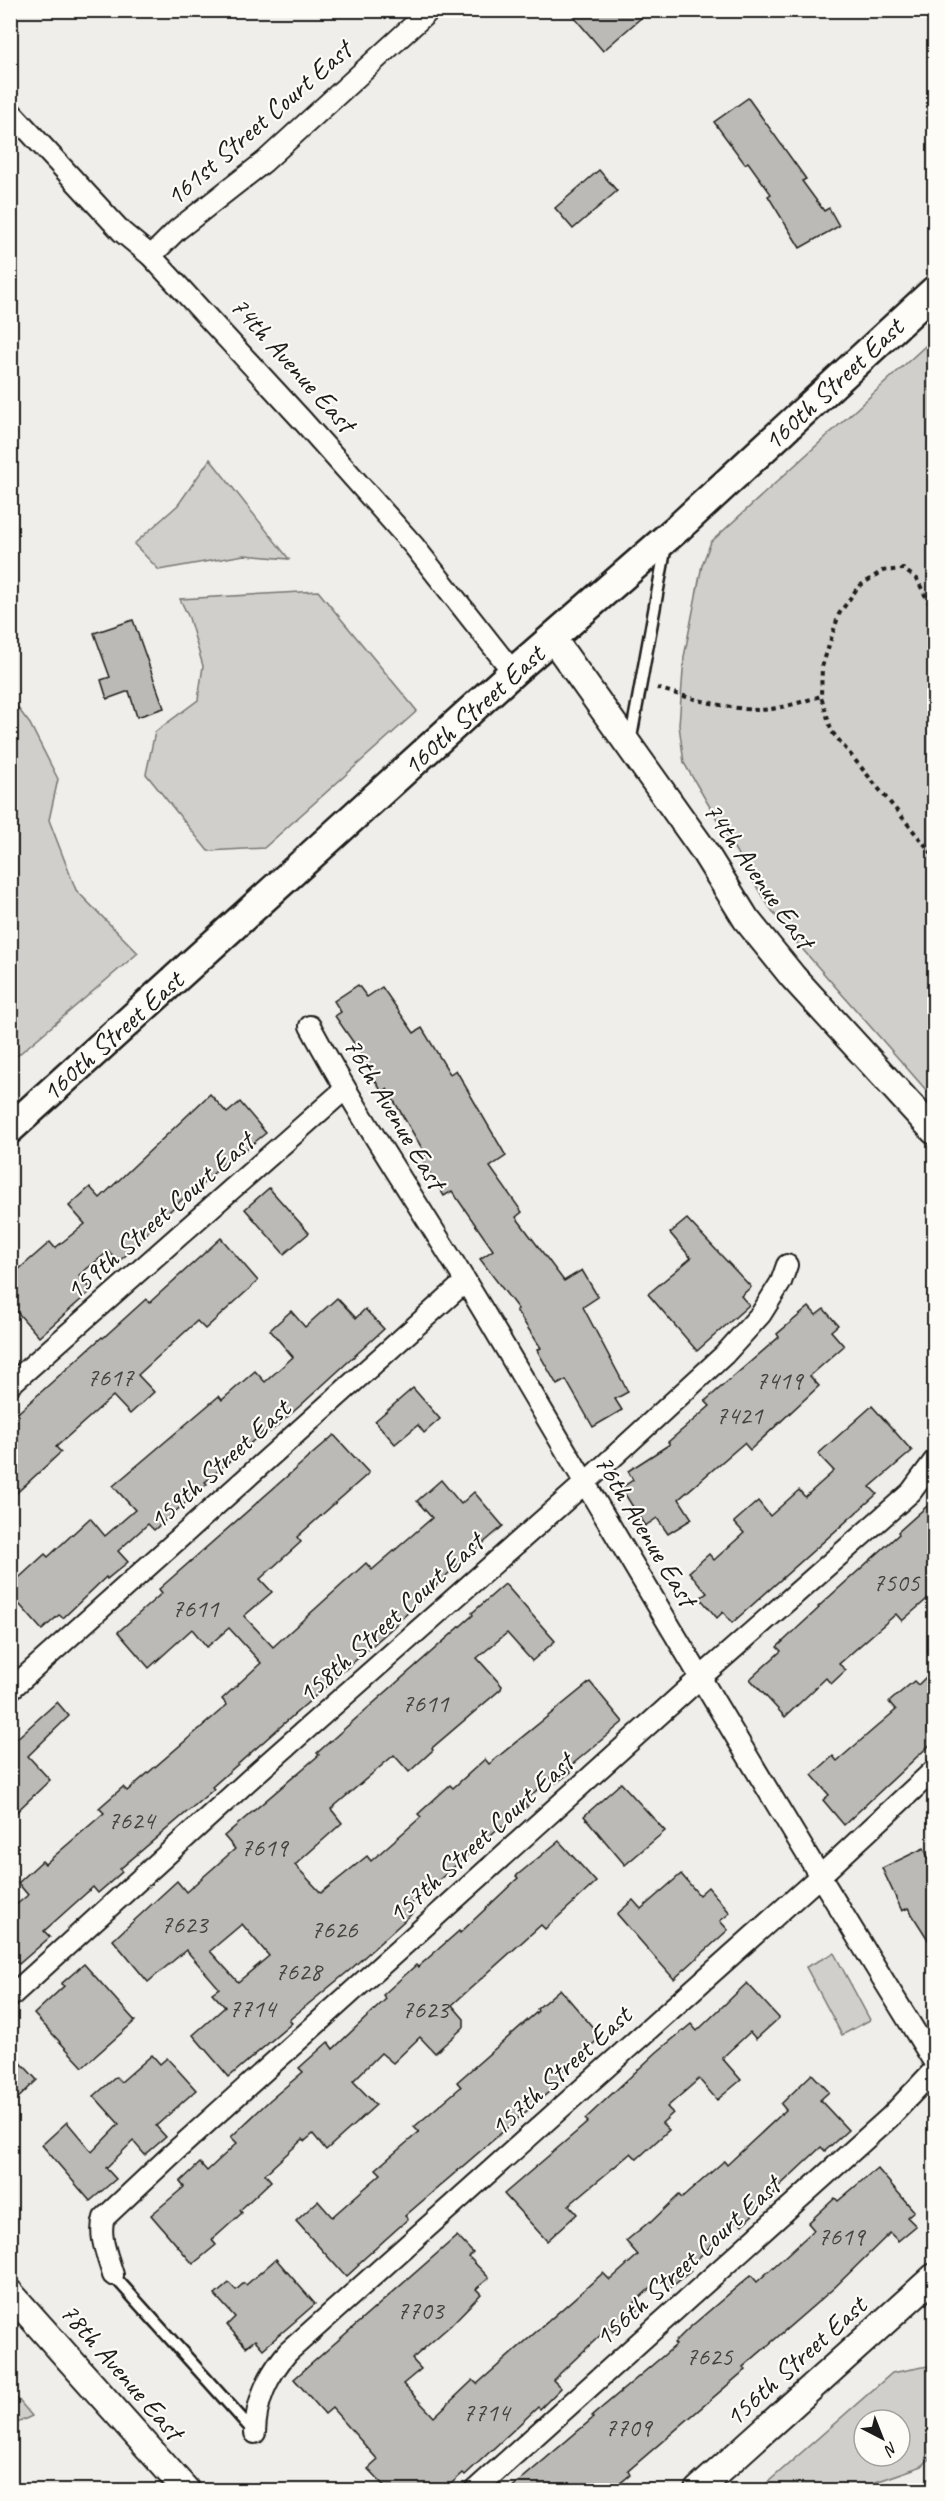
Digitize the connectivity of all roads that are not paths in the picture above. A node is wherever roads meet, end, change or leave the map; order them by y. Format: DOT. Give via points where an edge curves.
graph roads {
  1 [pos="430,10"];
  2 [pos="10,111"];
  3 [pos="151,256"];
  4 [pos="934,291"];
  5 [pos="668,537"];
  6 [pos="553,639"];
  7 [pos="513,672"];
  8 [pos="629,746"];
  9 [pos="310,1026"];
  10 [pos="344,1090"];
  11 [pos="10,1129"];
  12 [pos="934,1131"];
  13 [pos="787,1265"];
  14 [pos="466,1281"];
  15 [pos="10,1385"];
  16 [pos="934,1461"];
  17 [pos="585,1483"];
  18 [pos="700,1678"];
  19 [pos="10,1690"];
  20 [pos="934,1770"];
  21 [pos="819,1877"];
  22 [pos="10,1997"];
  23 [pos="934,2062"];
  24 [pos="934,2070"];
  25 [pos="113,2275"];
  26 [pos="934,2277"];
  27 [pos="10,2293"];
  28 [pos="255,2433"];
  29 [pos="186,2490"];
  30 [pos="475,2490"];
  31 [pos="698,2490"];
  1 -- 3 [label="street, 161st Street Court East" via="264,162 177,230"];
  2 -- 3 [label="street, 74th Avenue East" via="122,232"];
  3 -- 7 [label="street, 74th Avenue East" via="414,546"];
  4 -- 5 [label="main road, 160th Street East"];
  5 -- 6 [label="main road, 160th Street East"];
  5 -- 8 [label="lane"];
  6 -- 7 [label="main road, 160th Street East"];
  6 -- 8 [label="street, 74th Avenue East"];
  7 -- 11 [label="main road, 160th Street East"];
  8 -- 12 [label="street, 74th Avenue East" via="702,848 746,919 793,977"];
  9 -- 10 [label="street, 76th Avenue East"];
  10 -- 14 [label="street, 76th Avenue East"];
  10 -- 15 [label="street, 159th Street Court East"];
  13 -- 17 [label="street, 158th Street Court East" via="761,1314 724,1355"];
  14 -- 17 [label="street, 76th Avenue East"];
  14 -- 19 [label="street, 159th Street East"];
  16 -- 18 [label="street, 157th Street Court East" via="911,1492"];
  17 -- 18 [label="street, 76th Avenue East"];
  17 -- 22 [label="street, 158th Street Court East"];
  18 -- 21 [label="street, 76th Avenue East"];
  18 -- 25 [label="street, 157th Street Court East" via="104,2218 103,2240"];
  20 -- 21 [label="street, 157th Street East"];
  21 -- 23 [label="street, 76th Avenue East"];
  21 -- 28 [label="street, 157th Street East" via="288,2352 273,2369 260,2396"];
  24 -- 30 [label="street, 156th Street Court East" via="890,2117"];
  25 -- 28 [label="lane"];
  26 -- 31 [label="street, 156th Street East"];
  27 -- 29 [label="street, 78th Avenue East"];
}
